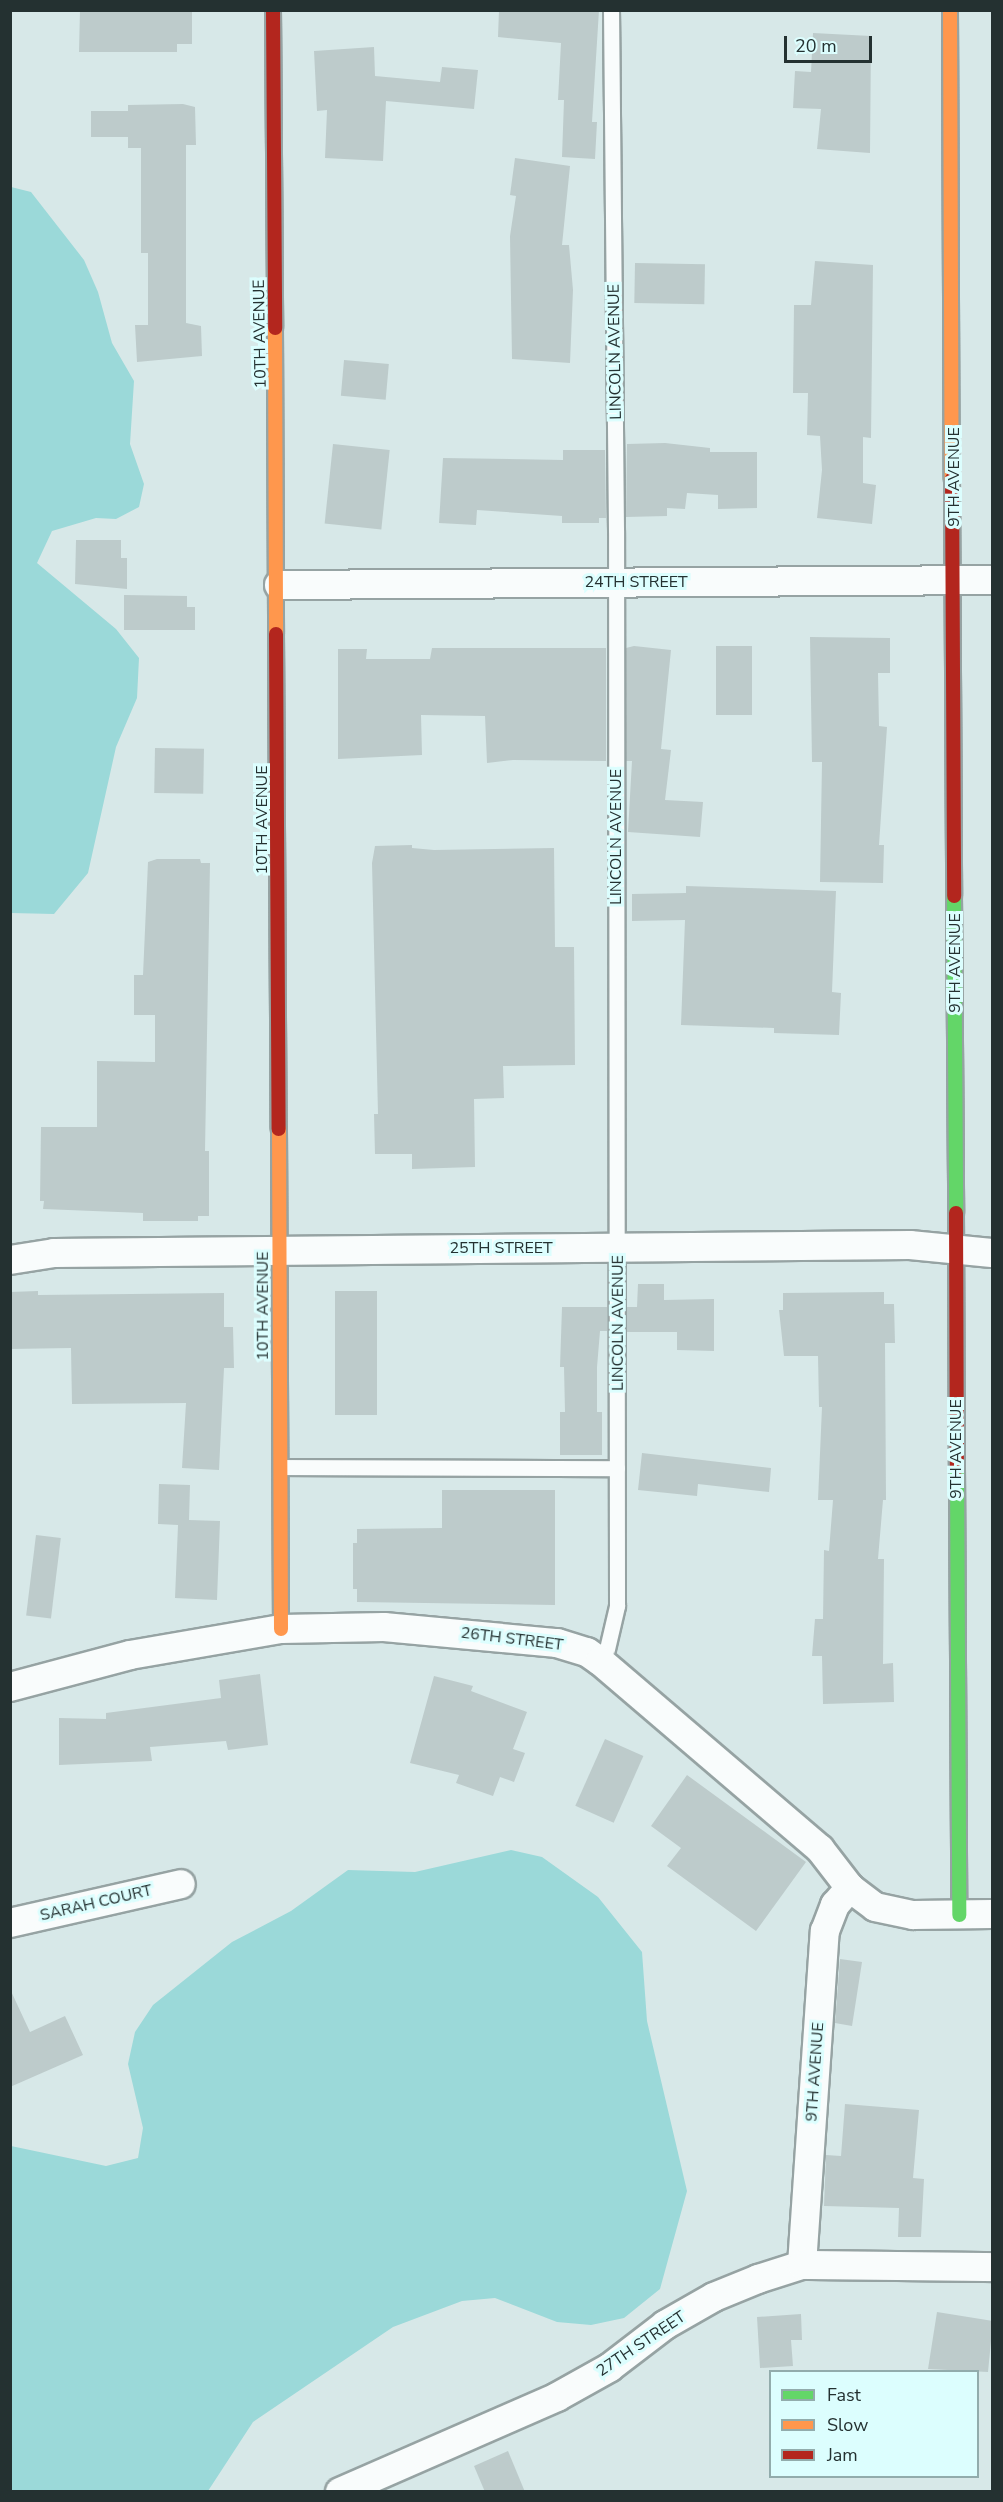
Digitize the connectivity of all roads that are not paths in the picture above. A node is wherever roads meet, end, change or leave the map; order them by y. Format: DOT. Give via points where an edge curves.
graph roads {
  1 [pos="273,10"];
  2 [pos="611,10"];
  3 [pos="950,10"];
  4 [pos="954,580"];
  5 [pos="993,580"];
  6 [pos="616,581"];
  7 [pos="279,585"];
  8 [pos="618,1248"];
  9 [pos="956,1249"];
  10 [pos="279,1250"];
  11 [pos="993,1253"];
  12 [pos="10,1260"];
  13 [pos="280,1467"];
  14 [pos="617,1468"];
  15 [pos="281,1629"];
  16 [pos="604,1655"];
  17 [pos="10,1688"];
  18 [pos="181,1884"];
  19 [pos="850,1888"];
  20 [pos="993,1914"];
  21 [pos="959,1915"];
  22 [pos="10,1923"];
  23 [pos="802,2265"];
  24 [pos="993,2267"];
  25 [pos="340,2492"];
  1 -- 7 [label="street, 10TH AVENUE"];
  2 -- 6 [label="lane, LINCOLN AVENUE"];
  3 -- 4 [label="street, 9TH AVENUE"];
  4 -- 5 [label="street, 24TH STREET"];
  4 -- 6 [label="street, 24TH STREET"];
  4 -- 9 [label="street, 9TH AVENUE"];
  6 -- 7 [label="street, 24TH STREET"];
  6 -- 8 [label="lane, LINCOLN AVENUE"];
  7 -- 10 [label="street, 10TH AVENUE"];
  8 -- 9 [label="street, 25TH STREET" via="910,1245"];
  8 -- 10 [label="street, 25TH STREET"];
  8 -- 14 [label="lane, LINCOLN AVENUE"];
  9 -- 11 [label="street, 25TH STREET"];
  9 -- 21 [label="street, 9TH AVENUE"];
  10 -- 12 [label="street, 25TH STREET" via="54,1253"];
  10 -- 13 [label="street, 10TH AVENUE"];
  13 -- 14 [label="lane"];
  13 -- 15 [label="street, 10TH AVENUE"];
  14 -- 16 [label="lane, LINCOLN AVENUE" via="617,1606"];
  15 -- 16 [label="street, 26TH STREET" via="384,1627 469,1633 556,1642"];
  15 -- 17 [label="street, 26TH STREET" via="130,1655"];
  16 -- 19 [label="street, 26TH STREET" via="820,1849"];
  18 -- 22 [label="street, SARAH COURT"];
  19 -- 21 [label="street, 26TH STREET" via="874,1907 891,1912"];
  19 -- 23 [label="street, 9TH AVENUE" via="835,1905 825,1931"];
  20 -- 21 [label="street, 26TH STREET"];
  23 -- 24 [label="street, 27TH STREET"];
  23 -- 25 [label="street, 27TH STREET" via="714,2297 664,2325 609,2368 557,2397"];
}
